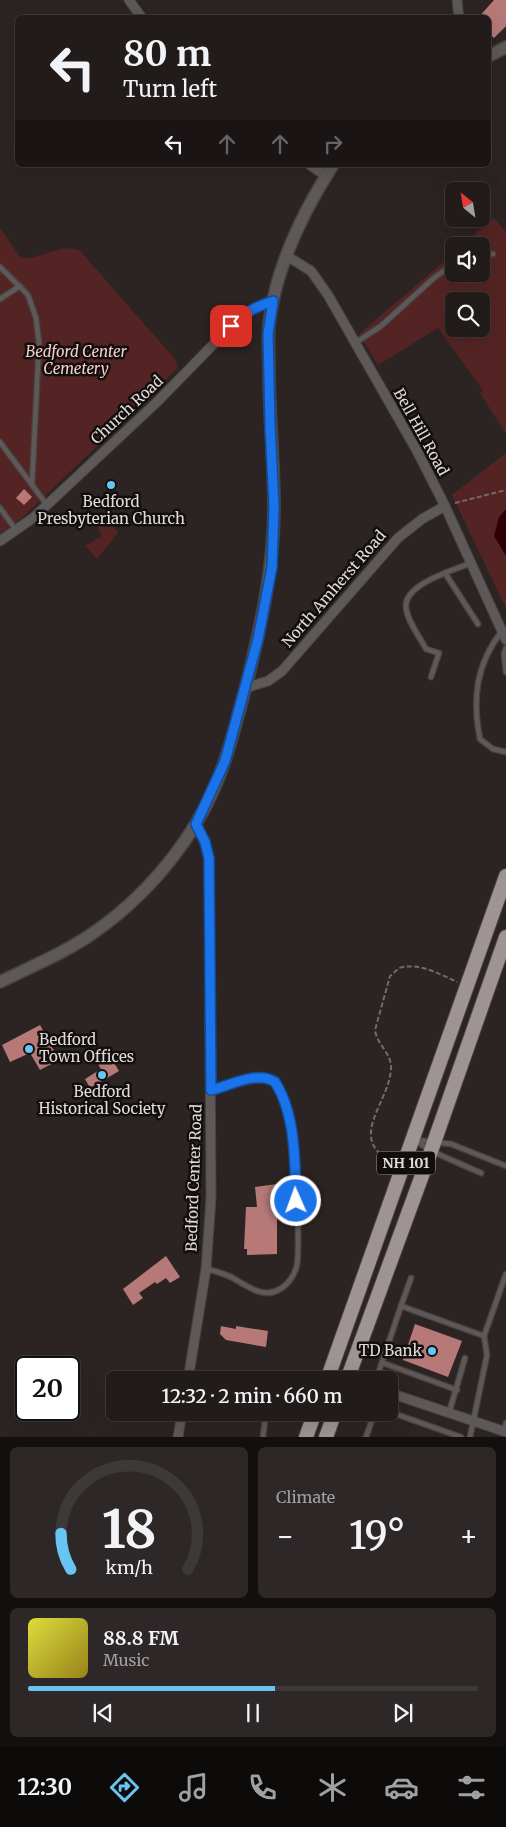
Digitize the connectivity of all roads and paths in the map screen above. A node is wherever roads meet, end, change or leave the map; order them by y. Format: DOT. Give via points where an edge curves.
graph roads {
  1 [pos="129,0"];
  2 [pos="457,0"];
  3 [pos="140,15"];
  4 [pos="459,15"];
  5 [pos="506,47"];
  6 [pos="491,55"];
  7 [pos="313,167"];
  8 [pos="333,167"];
  9 [pos="326,176"];
  10 [pos="490,254"];
  11 [pos="493,254"];
  12 [pos="287,256"];
  13 [pos="0,267"];
  14 [pos="445,270"];
  15 [pos="20,286"];
  16 [pos="0,299"];
  17 [pos="273,301"];
  18 [pos="356,343"];
  19 [pos="0,442"];
  20 [pos="32,484"];
  21 [pos="506,490"];
  22 [pos="47,505"];
  23 [pos="445,506"];
  24 [pos="0,508"];
  25 [pos="16,530"];
  26 [pos="0,541"];
  27 [pos="471,563"];
  28 [pos="445,573"];
  29 [pos="478,624"];
  30 [pos="505,637"];
  31 [pos="506,648"];
  32 [pos="506,672"];
  33 [pos="431,677"];
  34 [pos="245,688"];
  35 [pos="506,752"];
  36 [pos="196,824"];
  37 [pos="506,876"];
  38 [pos="506,937"];
  39 [pos="496,952"];
  40 [pos="0,982"];
  41 [pos="466,987"];
  42 [pos="211,1090"];
  43 [pos="414,1140"];
  44 [pos="433,1146"];
  45 [pos="506,1166"];
  46 [pos="404,1167"];
  47 [pos="481,1173"];
  48 [pos="206,1269"];
  49 [pos="506,1274"];
  50 [pos="411,1278"];
  51 [pos="401,1306"];
  52 [pos="484,1336"];
  53 [pos="465,1358"];
  54 [pos="383,1362"];
  55 [pos="189,1371"];
  56 [pos="331,1371"];
  57 [pos="351,1371"];
  58 [pos="380,1371"];
  59 [pos="456,1390"];
  60 [pos="398,1395"];
  61 [pos="449,1414"];
  62 [pos="398,1415"];
  63 [pos="181,1421"];
  64 [pos="265,1421"];
  65 [pos="312,1421"];
  66 [pos="332,1421"];
  67 [pos="372,1421"];
  68 [pos="474,1422"];
  69 [pos="505,1429"];
  70 [pos="178,1437"];
  71 [pos="263,1437"];
  72 [pos="306,1437"];
  73 [pos="326,1437"];
  74 [pos="366,1437"];
  75 [pos="461,1437"];
  76 [pos="470,1437"];
  1 -- 3 [label="street"];
  2 -- 4 [label="street"];
  5 -- 6 [label="street"];
  7 -- 9 [label="street"];
  8 -- 9 [label="street"];
  9 -- 12 [label="street" via="300,222"];
  10 -- 11 [label="lane"];
  12 -- 17 [label="street"];
  12 -- 18 [label="street, Bell Hill Road" via="315,276"];
  13 -- 15 [label="lane"];
  14 -- 18 [label="lane"];
  15 -- 16 [label="lane"];
  15 -- 20 [label="lane" via="33,304 39,343"];
  17 -- 22 [label="street, Church Road" via="243,314 157,402"];
  17 -- 34 [label="street" via="268,334 274,506 272,567"];
  18 -- 23 [label="street, Bell Hill Road"];
  19 -- 20 [label="lane"];
  20 -- 22 [label="lane"];
  21 -- 23 [label="path"];
  22 -- 25 [label="street, Church Road"];
  23 -- 27 [label="street, Bell Hill Road"];
  23 -- 34 [label="street, North Amherst Road" via="398,538 282,671 268,681"];
  24 -- 25 [label="lane"];
  25 -- 26 [label="street, Church Road"];
  27 -- 28 [label="lane"];
  27 -- 30 [label="street, Bell Hill Road"];
  28 -- 29 [label="lane"];
  28 -- 33 [label="lane" via="417,586 408,596 406,606 426,649 439,653"];
  30 -- 35 [label="lane" via="493,642 477,683 475,708 480,739 493,749"];
  31 -- 32 [label="lane"];
  34 -- 36 [label="street" via="225,761"];
  36 -- 40 [label="street" via="140,894 97,931"];
  36 -- 42 [label="street, Bedford Center Road" via="209,858"];
  37 -- 39 [label="highway, NH 101"];
  38 -- 39 [label="highway, NH 101"];
  39 -- 41 [label="highway, NH 101"];
  39 -- 44 [label="highway, NH 101"];
  41 -- 43 [label="highway, NH 101"];
  41 -- 46 [label="path" via="436,972 414,967 399,968 390,976 375,1030 389,1057 391,1071 371,1139 380,1156"];
  42 -- 48 [label="street, Bedford Center Road"];
  42 -- 48 [label="lane" via="262,1078 270,1079 278,1087 290,1121 297,1256 295,1271 286,1285 273,1293 249,1288 222,1273"];
  43 -- 44 [label="lane"];
  43 -- 44 [label="lane"];
  43 -- 46 [label="highway, NH 101"];
  44 -- 45 [label="lane" via="451,1144"];
  44 -- 47 [label="lane"];
  44 -- 57 [label="highway, NH 101"];
  46 -- 56 [label="highway, NH 101"];
  48 -- 55 [label="street, Bedford Center Road"];
  49 -- 52 [label="lane"];
  50 -- 51 [label="lane"];
  51 -- 52 [label="lane"];
  51 -- 54 [label="lane"];
  52 -- 68 [label="lane" via="488,1355"];
  53 -- 59 [label="lane"];
  54 -- 58 [label="lane"];
  54 -- 59 [label="lane"];
  59 -- 61 [label="lane"];
  60 -- 61 [label="street"];
  61 -- 68 [label="street"];
  62 -- 75 [label="lane"];
  63 -- 70 [label="street"];
  64 -- 71 [label="lane"];
  65 -- 72 [label="highway"];
  66 -- 73 [label="highway"];
  67 -- 74 [label="lane"];
  68 -- 69 [label="street"];
  68 -- 76 [label="lane"];
}
